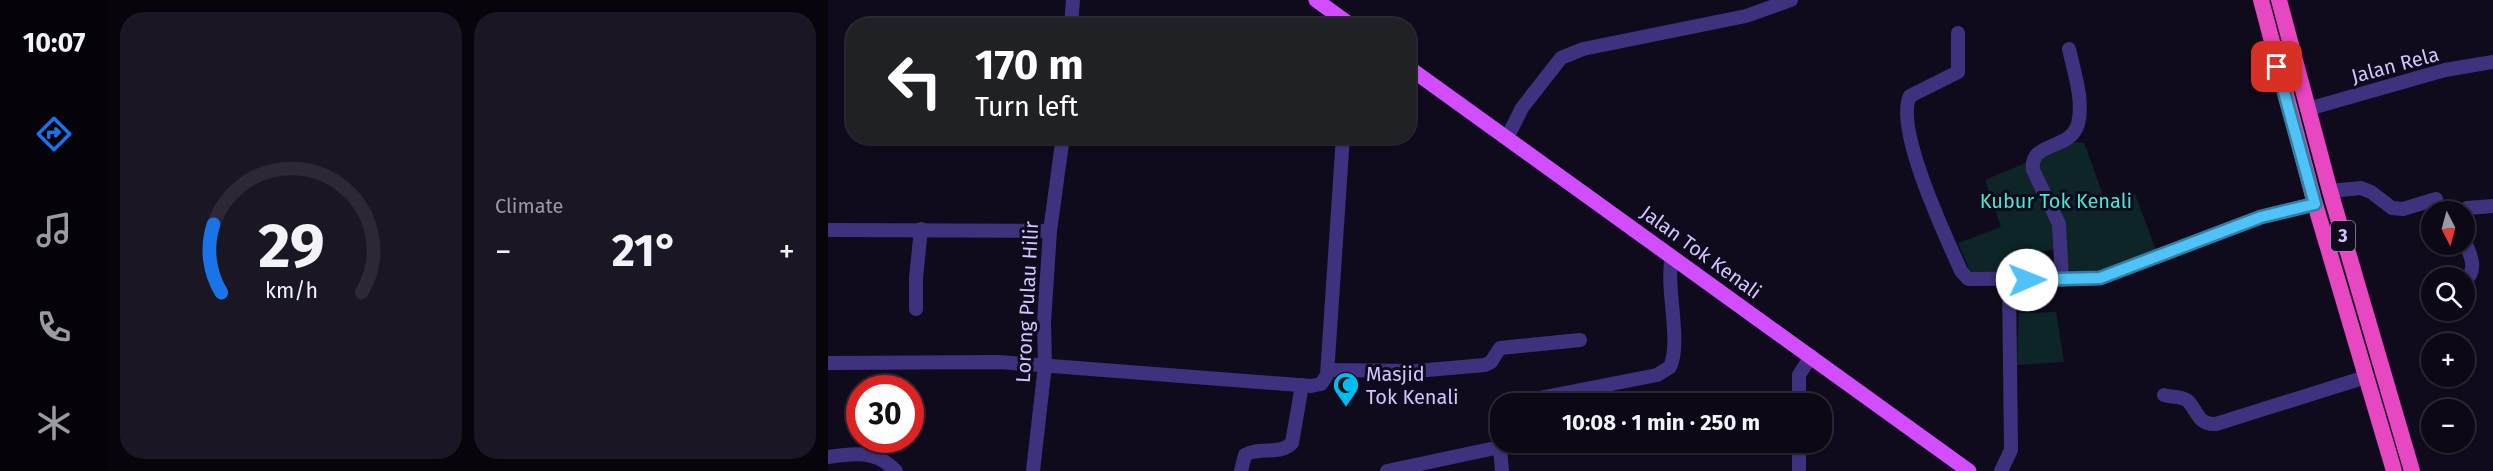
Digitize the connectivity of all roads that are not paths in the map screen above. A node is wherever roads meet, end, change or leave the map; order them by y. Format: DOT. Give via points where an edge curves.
graph roads {
  1 [pos="1073,0"];
  2 [pos="1316,0"];
  3 [pos="1791,0"];
  4 [pos="2261,0"];
  5 [pos="2279,0"];
  6 [pos="1072,18"];
  7 [pos="1341,18"];
  8 [pos="1958,33"];
  9 [pos="2069,49"];
  10 [pos="2493,62"];
  11 [pos="1416,73"];
  12 [pos="2308,109"];
  13 [pos="1507,138"];
  14 [pos="1062,144"];
  15 [pos="1343,144"];
  16 [pos="2330,191"];
  17 [pos="2436,199"];
  18 [pos="2315,204"];
  19 [pos="2493,206"];
  20 [pos="2475,207"];
  21 [pos="921,229"];
  22 [pos="828,230"];
  23 [pos="1050,231"];
  24 [pos="1672,257"];
  25 [pos="2062,280"];
  26 [pos="2009,281"];
  27 [pos="916,309"];
  28 [pos="1580,340"];
  29 [pos="1810,356"];
  30 [pos="828,363"];
  31 [pos="1045,365"];
  32 [pos="1328,370"];
  33 [pos="2366,377"];
  34 [pos="1302,385"];
  35 [pos="1566,393"];
  36 [pos="1799,393"];
  37 [pos="2164,395"];
  38 [pos="1490,449"];
  39 [pos="1500,453"];
  40 [pos="1799,453"];
  41 [pos="828,457"];
  42 [pos="896,471"];
  43 [pos="1033,471"];
  44 [pos="1240,471"];
  45 [pos="1387,471"];
  46 [pos="1502,471"];
  47 [pos="1799,471"];
  48 [pos="1969,471"];
  49 [pos="2001,471"];
  50 [pos="2394,471"];
  51 [pos="2412,471"];
  1 -- 6 [label="street"];
  2 -- 7 [label="main road"];
  3 -- 13 [label="street" via="1746,16 1583,49 1561,58 1522,108"];
  4 -- 18 [label="highway, 3"];
  5 -- 12 [label="highway, 3"];
  8 -- 26 [label="street" via="1958,72 1910,96 1905,114 1921,175 1961,271 1968,279 1977,281"];
  9 -- 25 [label="street" via="2081,108 2077,126 2070,138 2036,153 2032,161 2058,224"];
  10 -- 12 [label="street, Jalan Rela" via="2445,70"];
  11 -- 13 [label="main road, Jalan Tok Kenali"];
  12 -- 16 [label="highway, 3"];
  13 -- 24 [label="main road, Jalan Tok Kenali"];
  14 -- 23 [label="street, Lorong Pulau Hilir"];
  15 -- 32 [label="street"];
  16 -- 17 [label="street" via="2361,188 2398,209"];
  16 -- 51 [label="highway, 3"];
  18 -- 25 [label="street" via="2261,217 2124,271 2100,278"];
  18 -- 33 [label="highway, 3"];
  19 -- 20 [label="street"];
  21 -- 22 [label="street"];
  21 -- 23 [label="street"];
  21 -- 27 [label="street"];
  23 -- 31 [label="street, Lorong Pulau Hilir"];
  24 -- 29 [label="main road, Jalan Tok Kenali"];
  24 -- 35 [label="street" via="1669,274 1674,351 1670,367 1658,375"];
  25 -- 26 [label="street"];
  26 -- 49 [label="street" via="2011,450"];
  28 -- 32 [label="street" via="1500,348 1485,365 1416,371"];
  29 -- 36 [label="street" via="1799,375"];
  29 -- 48 [label="main road, Jalan Tok Kenali"];
  30 -- 31 [label="street"];
  31 -- 34 [label="street"];
  31 -- 43 [label="street, Lorong Pulau Hilir"];
  32 -- 34 [label="street" via="1324,383"];
  33 -- 37 [label="street" via="2216,424 2200,420 2180,397"];
  33 -- 50 [label="highway, 3"];
  34 -- 44 [label="street" via="1292,443 1279,450 1251,451 1245,455"];
  38 -- 45 [label="street"];
  39 -- 46 [label="street"];
  40 -- 47 [label="street"];
  41 -- 42 [label="street" via="871,455"];
}
